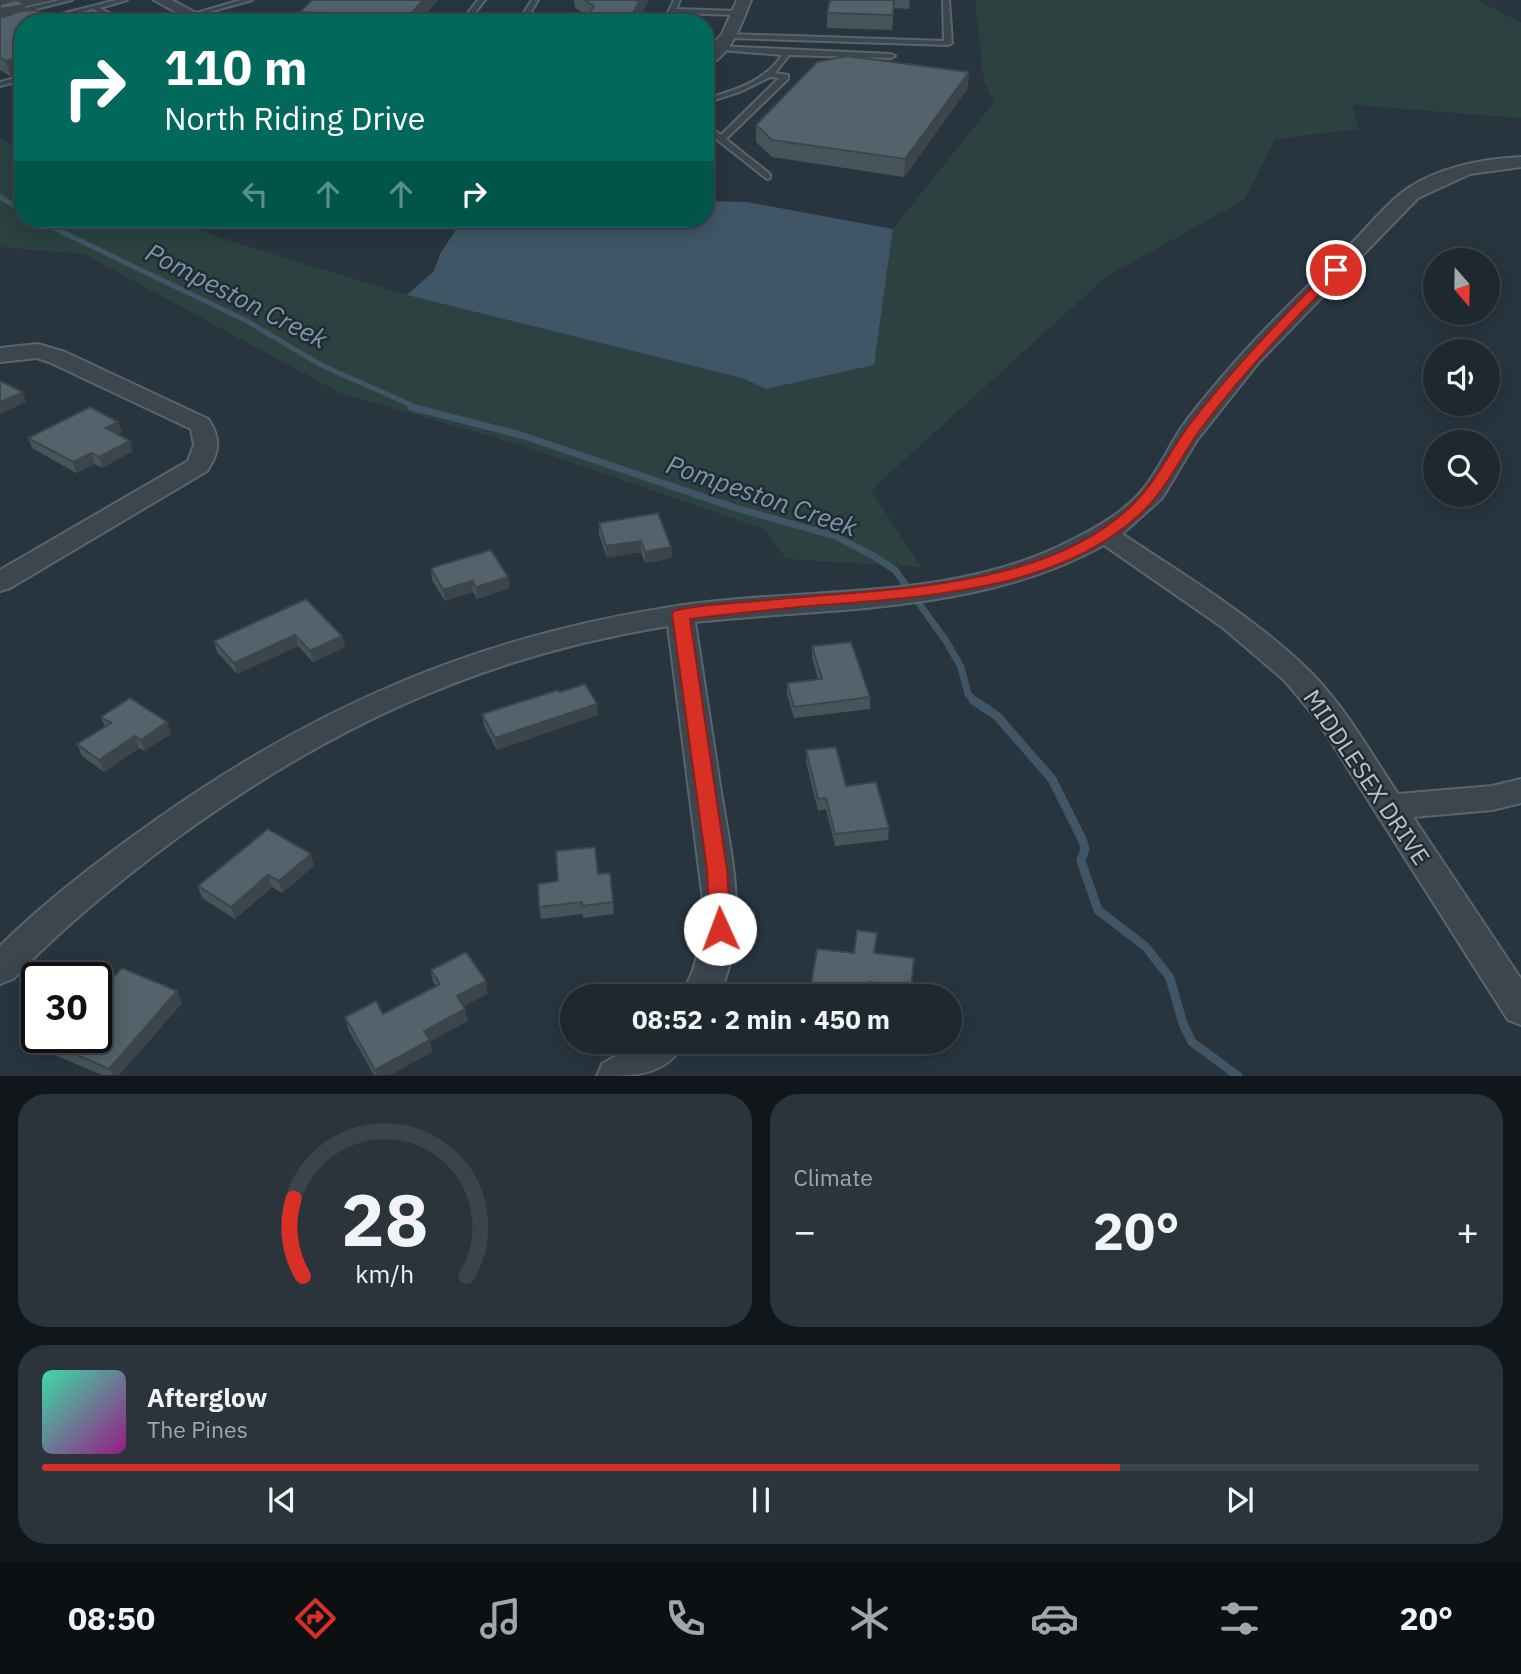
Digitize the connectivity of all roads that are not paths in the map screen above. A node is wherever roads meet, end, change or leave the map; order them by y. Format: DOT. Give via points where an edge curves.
graph roads {
  1 [pos="69,0"];
  2 [pos="124,0"];
  3 [pos="161,0"];
  4 [pos="249,0"];
  5 [pos="482,0"];
  6 [pos="677,0"];
  7 [pos="946,0"];
  8 [pos="94,7"];
  9 [pos="741,7"];
  10 [pos="671,11"];
  11 [pos="64,14"];
  12 [pos="107,14"];
  13 [pos="188,14"];
  14 [pos="199,14"];
  15 [pos="470,14"];
  16 [pos="670,14"];
  17 [pos="0,16"];
  18 [pos="725,42"];
  19 [pos="714,52"];
  20 [pos="787,53"];
  21 [pos="891,56"];
  22 [pos="768,74"];
  23 [pos="714,99"];
  24 [pos="714,133"];
  25 [pos="722,139"];
  26 [pos="1521,162"];
  27 [pos="767,176"];
  28 [pos="0,355"];
  29 [pos="1105,534"];
  30 [pos="0,582"];
  31 [pos="680,614"];
  32 [pos="1521,791"];
  33 [pos="1389,807"];
  34 [pos="0,969"];
  35 [pos="705,984"];
  36 [pos="1521,1009"];
  37 [pos="652,1054"];
  38 [pos="616,1076"];
  1 -- 17 [label="lane"];
  2 -- 8 [label="lane"];
  3 -- 13 [label="street"];
  4 -- 14 [label="lane"];
  5 -- 15 [label="lane"];
  6 -- 10 [label="lane"];
  7 -- 18 [label="lane" via="948,43"];
  8 -- 11 [label="lane"];
  8 -- 12 [label="lane"];
  9 -- 10 [label="lane"];
  9 -- 18 [label="street"];
  10 -- 16 [label="lane"];
  18 -- 19 [label="street"];
  18 -- 20 [label="lane"];
  20 -- 21 [label="lane"];
  20 -- 22 [label="lane" via="782,65"];
  22 -- 23 [label="lane"];
  22 -- 25 [label="lane" via="785,77"];
  24 -- 25 [label="lane"];
  25 -- 27 [label="lane"];
  26 -- 29 [label="street" via="1468,169 1411,194 1280,326 1183,443 1155,491"];
  28 -- 30 [label="street" via="37,351 57,357 200,424 208,435 198,466"];
  29 -- 31 [label="street" via="1037,566 980,582 883,596"];
  29 -- 33 [label="street, MIDDLESEX DRIVE" via="1232,621 1294,673 1327,711"];
  31 -- 34 [label="street" via="588,631 507,654 353,714 279,753 195,808 101,877"];
  31 -- 35 [label="street" via="720,900 716,961"];
  32 -- 33 [label="street"];
  33 -- 36 [label="street, MIDDLESEX DRIVE"];
  37 -- 38 [label="street"];
}
